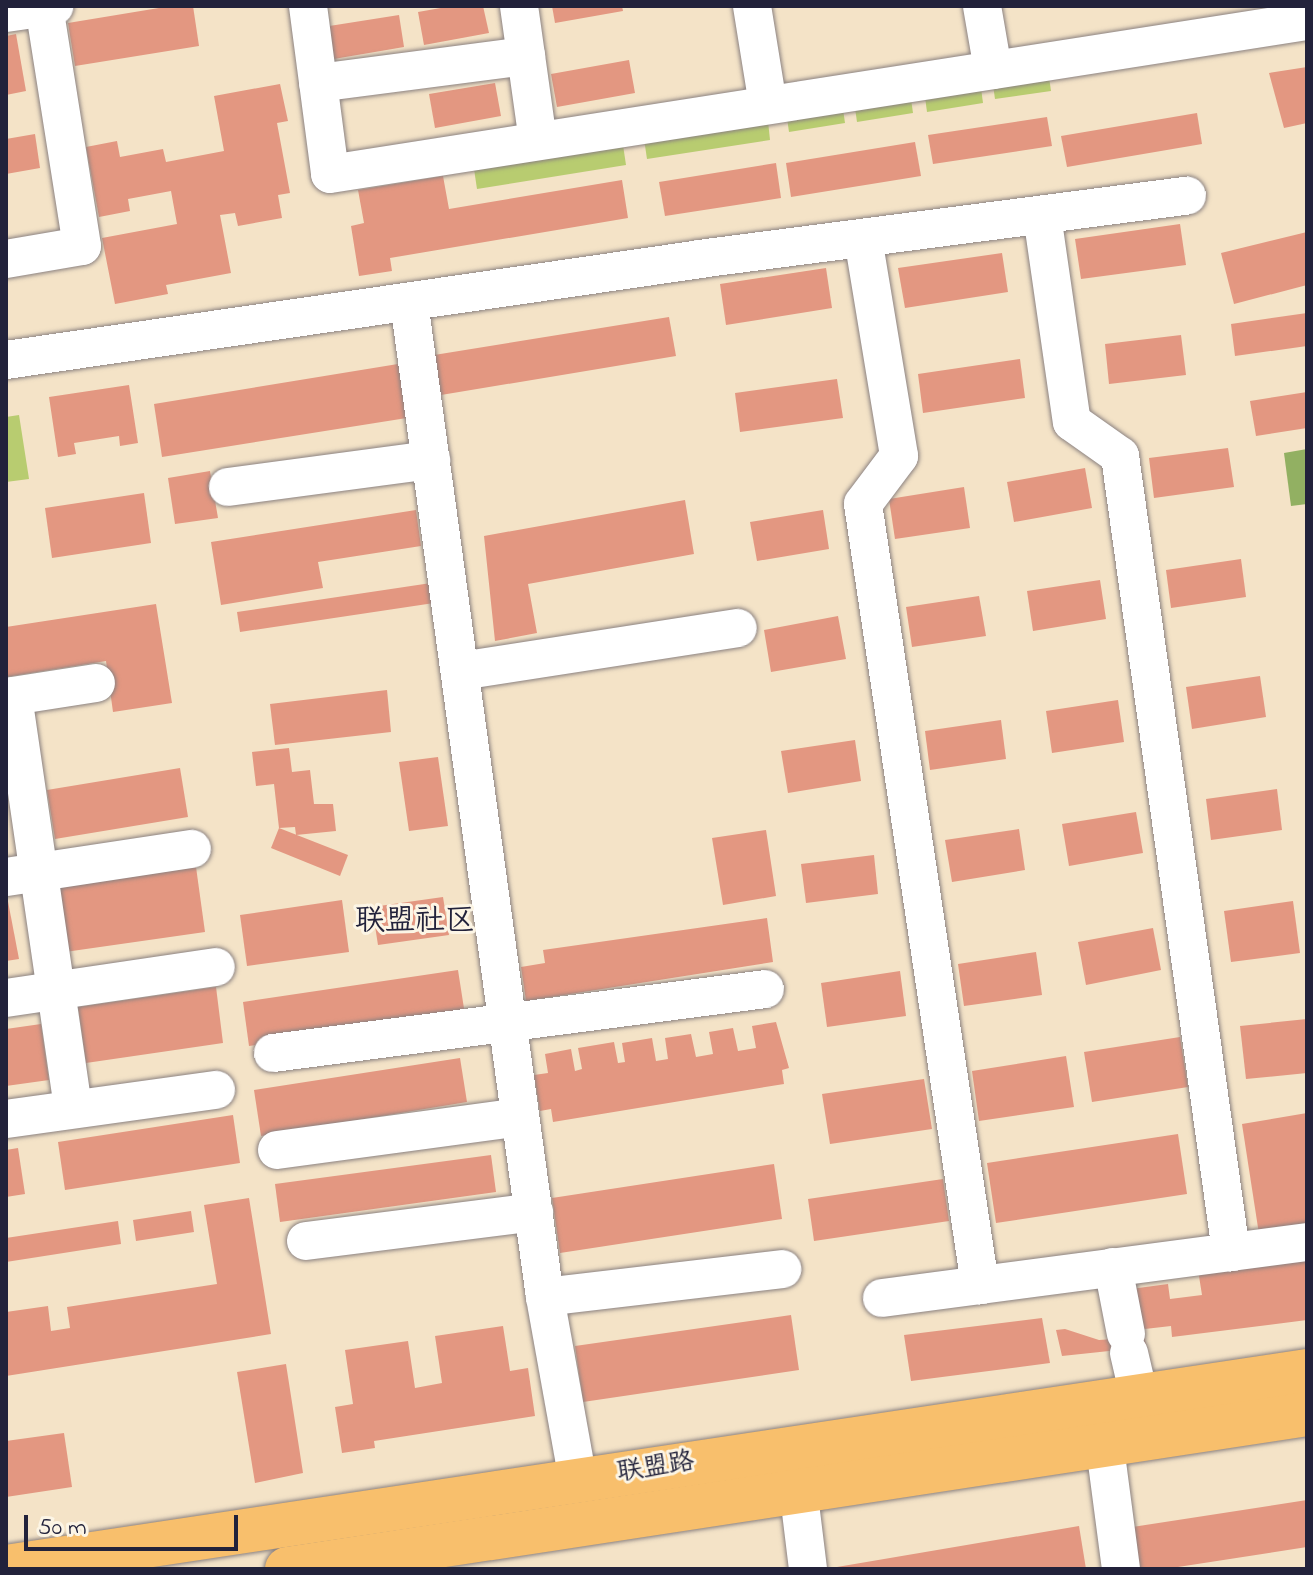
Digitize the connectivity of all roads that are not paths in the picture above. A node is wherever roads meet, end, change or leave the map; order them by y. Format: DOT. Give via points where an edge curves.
graph roads {
  1 [pos="308,6"];
  2 [pos="519,6"];
  3 [pos="752,6"];
  4 [pos="982,6"];
  5 [pos="47,7"];
  6 [pos="6,13"];
  7 [pos="1307,21"];
  8 [pos="526,56"];
  9 [pos="993,70"];
  10 [pos="318,83"];
  11 [pos="768,105"];
  12 [pos="538,141"];
  13 [pos="1187,196"];
  14 [pos="1042,215"];
  15 [pos="863,238"];
  16 [pos="6,259"];
  17 [pos="409,302"];
  18 [pos="6,360"];
  19 [pos="431,460"];
  20 [pos="228,487"];
  21 [pos="738,628"];
  22 [pos="460,671"];
  23 [pos="96,683"];
  24 [pos="10,697"];
  25 [pos="192,849"];
  26 [pos="22,874"];
  27 [pos="216,967"];
  28 [pos="765,989"];
  29 [pos="56,991"];
  30 [pos="6,998"];
  31 [pos="508,1023"];
  32 [pos="273,1053"];
  33 [pos="216,1090"];
  34 [pos="73,1109"];
  35 [pos="520,1117"];
  36 [pos="6,1119"];
  37 [pos="277,1150"];
  38 [pos="534,1212"];
  39 [pos="306,1241"];
  40 [pos="1307,1242"];
  41 [pos="1231,1252"];
  42 [pos="1113,1267"];
  43 [pos="782,1269"];
  44 [pos="980,1285"];
  45 [pos="545,1297"];
  46 [pos="882,1298"];
  47 [pos="1307,1371"];
  48 [pos="1119,1399"];
  49 [pos="1307,1414"];
  50 [pos="1105,1446"];
  51 [pos="793,1448"];
  52 [pos="578,1481"];
  53 [pos="798,1493"];
  54 [pos="6,1567"];
  55 [pos="287,1569"];
  56 [pos="808,1569"];
  57 [pos="1121,1569"];
  1 -- 10 [label="lane"];
  2 -- 8 [label="lane"];
  3 -- 11 [label="lane"];
  4 -- 9 [label="lane"];
  5 -- 6 [label="lane"];
  5 -- 16 [label="lane" via="82,246"];
  7 -- 9 [label="lane"];
  8 -- 10 [label="lane"];
  8 -- 12 [label="lane"];
  9 -- 11 [label="lane"];
  10 -- 12 [label="lane" via="330,174"];
  11 -- 12 [label="lane"];
  13 -- 14 [label="lane"];
  14 -- 15 [label="lane"];
  14 -- 41 [label="lane" via="1072,422 1120,456"];
  15 -- 17 [label="lane"];
  15 -- 44 [label="lane" via="899,456 863,504"];
  17 -- 18 [label="lane"];
  17 -- 19 [label="lane"];
  19 -- 20 [label="lane"];
  19 -- 22 [label="lane"];
  21 -- 22 [label="lane"];
  22 -- 31 [label="lane"];
  23 -- 24 [label="lane"];
  24 -- 26 [label="lane"];
  25 -- 26 [label="lane"];
  26 -- 29 [label="lane"];
  27 -- 29 [label="lane"];
  28 -- 31 [label="lane"];
  29 -- 30 [label="lane"];
  29 -- 34 [label="lane"];
  31 -- 32 [label="lane"];
  31 -- 35 [label="lane"];
  33 -- 34 [label="lane"];
  34 -- 36 [label="lane"];
  35 -- 37 [label="lane"];
  35 -- 38 [label="lane"];
  38 -- 39 [label="lane"];
  38 -- 45 [label="lane"];
  40 -- 41 [label="lane"];
  41 -- 42 [label="lane"];
  42 -- 44 [label="lane"];
  42 -- 48 [label="lane" via="1128,1344"];
  43 -- 45 [label="lane"];
  44 -- 46 [label="lane"];
  45 -- 52 [label="lane"];
  47 -- 48 [label="main road, 联盟路"];
  48 -- 50 [label="lane"];
  48 -- 51 [label="main road, 联盟路"];
  49 -- 50 [label="main road, 联盟路"];
  50 -- 53 [label="main road, 联盟路"];
  50 -- 57 [label="lane"];
  51 -- 52 [label="main road, 联盟路"];
  51 -- 53 [label="lane"];
  52 -- 54 [label="main road, 联盟路"];
  53 -- 55 [label="main road, 联盟路"];
  53 -- 56 [label="lane"];
}
